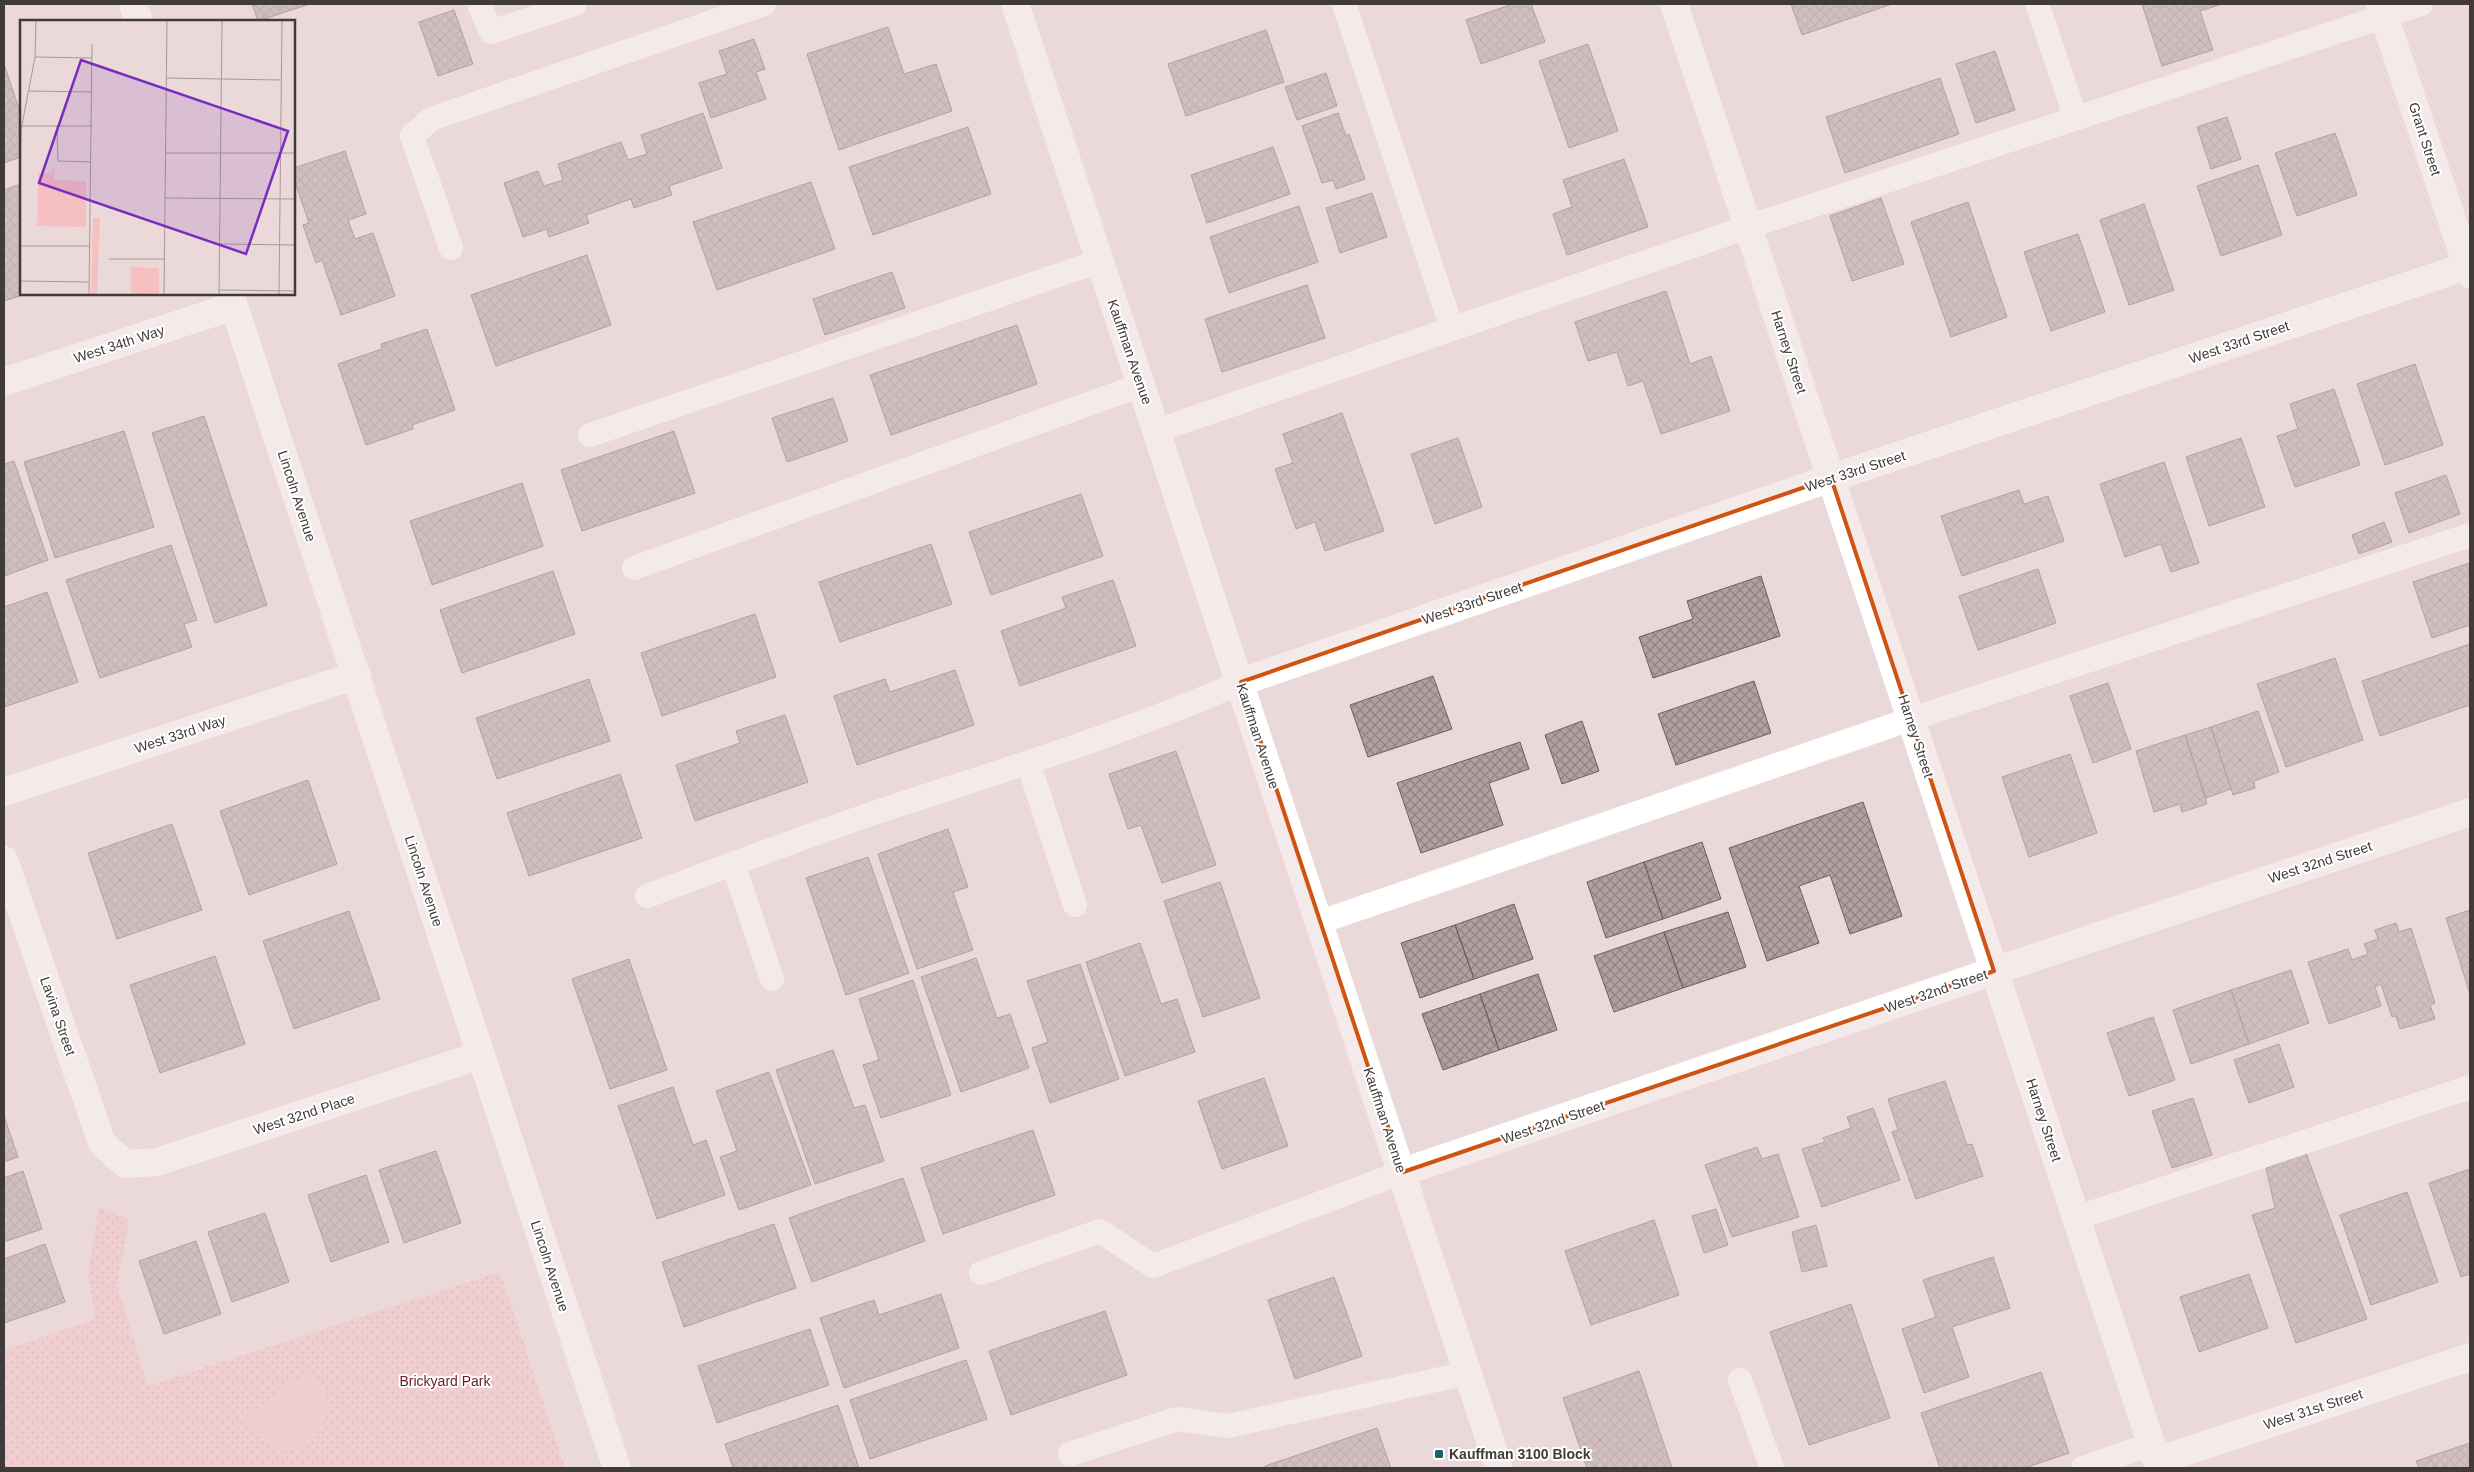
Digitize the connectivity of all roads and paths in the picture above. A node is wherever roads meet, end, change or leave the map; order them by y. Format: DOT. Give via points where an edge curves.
graph roads {
  1 [pos="133,4"];
  2 [pos="479,4"];
  3 [pos="575,4"];
  4 [pos="764,4"];
  5 [pos="1015,4"];
  6 [pos="1344,4"];
  7 [pos="1674,4"];
  8 [pos="2037,4"];
  9 [pos="2421,4"];
  10 [pos="2382,10"];
  11 [pos="139,20"];
  12 [pos="2076,118"];
  13 [pos="1748,227"];
  14 [pos="452,248"];
  15 [pos="1100,261"];
  16 [pos="2469,268"];
  17 [pos="232,300"];
  18 [pos="1452,329"];
  19 [pos="4,382"];
  20 [pos="1141,385"];
  21 [pos="1156,431"];
  22 [pos="590,435"];
  23 [pos="1831,478"];
  24 [pos="2470,535"];
  25 [pos="634,568"];
  26 [pos="357,675"];
  27 [pos="1241,682"];
  28 [pos="1911,720"];
  29 [pos="1028,762"];
  30 [pos="4,792"];
  31 [pos="2470,812"];
  32 [pos="4,860"];
  33 [pos="733,864"];
  34 [pos="647,896"];
  35 [pos="1075,905"];
  36 [pos="1320,922"];
  37 [pos="1994,971"];
  38 [pos="772,980"];
  39 [pos="481,1055"];
  40 [pos="2470,1087"];
  41 [pos="124,1164"];
  42 [pos="1403,1172"];
  43 [pos="2076,1218"];
  44 [pos="981,1272"];
  45 [pos="2470,1357"];
  46 [pos="1468,1372"];
  47 [pos="1740,1380"];
  48 [pos="1070,1454"];
  49 [pos="2156,1458"];
  50 [pos="617,1468"];
  51 [pos="1499,1468"];
  52 [pos="1772,1468"];
  53 [pos="2083,1468"];
  1 -- 11 [label="street"];
  2 -- 3 [label="lane" via="491,32"];
  4 -- 14 [label="lane" via="431,119 412,136"];
  5 -- 15 [label="street, Kauffman Avenue"];
  6 -- 18 [label="lane"];
  7 -- 13 [label="street, Harney Street"];
  8 -- 12 [label="lane"];
  9 -- 10 [label="lane"];
  10 -- 12 [label="lane"];
  10 -- 16 [label="street, Grant Street"];
  12 -- 13 [label="lane"];
  13 -- 18 [label="lane"];
  13 -- 23 [label="street, Harney Street"];
  15 -- 20 [label="street, Kauffman Avenue"];
  15 -- 22 [label="lane"];
  16 -- 23 [label="street, West 33rd Street"];
  17 -- 19 [label="street, West 34th Way"];
  17 -- 26 [label="street, Lincoln Avenue"];
  18 -- 21 [label="lane"];
  20 -- 21 [label="street, Kauffman Avenue"];
  20 -- 25 [label="lane"];
  21 -- 27 [label="street, Kauffman Avenue"];
  23 -- 27 [label="street, West 33rd Street"];
  23 -- 28 [label="street, Harney Street"];
  24 -- 28 [label="lane"];
  26 -- 30 [label="street, West 33rd Way"];
  26 -- 39 [label="street, Lincoln Avenue"];
  27 -- 29 [label="lane" via="1195,703"];
  27 -- 36 [label="street, Kauffman Avenue"];
  28 -- 36 [label="lane"];
  28 -- 37 [label="street, Harney Street"];
  29 -- 33 [label="lane"];
  29 -- 35 [label="lane"];
  31 -- 37 [label="street, West 32nd Street"];
  32 -- 41 [label="street, Lavina Street" via="102,1142"];
  33 -- 34 [label="lane"];
  33 -- 38 [label="lane"];
  36 -- 42 [label="street, Kauffman Avenue"];
  37 -- 42 [label="street, West 32nd Street"];
  37 -- 43 [label="street, Harney Street"];
  39 -- 41 [label="street, West 32nd Place" via="157,1162"];
  39 -- 50 [label="street, Lincoln Avenue"];
  40 -- 43 [label="lane"];
  42 -- 44 [label="lane" via="1152,1266 1100,1231"];
  42 -- 46 [label="street, Kauffman Avenue"];
  43 -- 49 [label="street, Harney Street"];
  45 -- 49 [label="street, West 31st Street"];
  46 -- 48 [label="lane" via="1228,1426 1176,1419"];
  46 -- 51 [label="street, Kauffman Avenue"];
  47 -- 52 [label="lane"];
  49 -- 53 [label="lane"];
}
